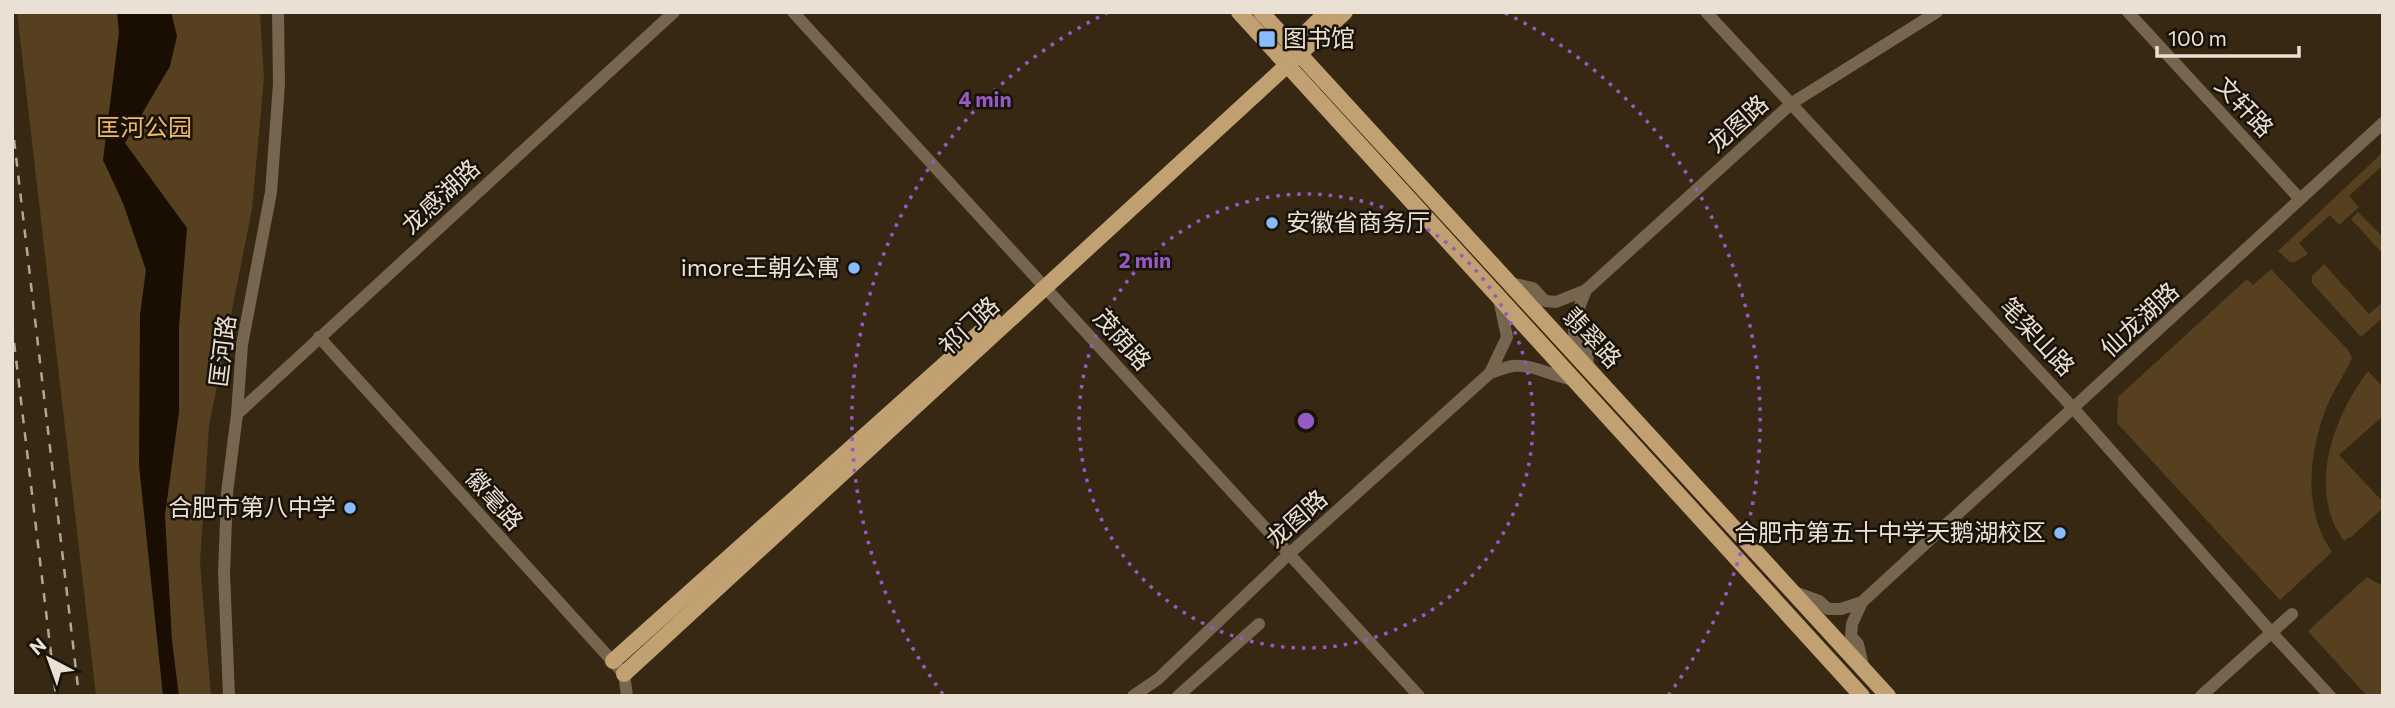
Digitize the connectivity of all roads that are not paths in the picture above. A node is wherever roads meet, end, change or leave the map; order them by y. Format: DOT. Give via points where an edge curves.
graph roads {
  1 [pos="278,12"];
  2 [pos="674,12"];
  3 [pos="793,12"];
  4 [pos="1239,12"];
  5 [pos="1261,12"];
  6 [pos="1327,12"];
  7 [pos="1345,12"];
  8 [pos="1706,12"];
  9 [pos="1937,12"];
  10 [pos="2128,12"];
  11 [pos="1290,56"];
  12 [pos="1792,103"];
  13 [pos="2383,123"];
  14 [pos="2300,199"];
  15 [pos="1042,283"];
  16 [pos="1510,283"];
  17 [pos="1586,290"];
  18 [pos="1498,295"];
  19 [pos="319,337"];
  20 [pos="1588,367"];
  21 [pos="1490,373"];
  22 [pos="1575,380"];
  23 [pos="2074,409"];
  24 [pos="237,414"];
  25 [pos="1289,554"];
  26 [pos="1793,591"];
  27 [pos="1862,602"];
  28 [pos="2292,614"];
  29 [pos="1259,624"];
  30 [pos="2271,632"];
  31 [pos="612,661"];
  32 [pos="1864,670"];
  33 [pos="625,674"];
  34 [pos="229,696"];
  35 [pos="627,696"];
  36 [pos="1133,696"];
  37 [pos="1178,696"];
  38 [pos="1419,696"];
  39 [pos="1863,696"];
  40 [pos="1888,696"];
  41 [pos="2201,696"];
  42 [pos="2330,696"];
  1 -- 24 [label="street, 匡河路" via="279,84 271,192 242,345"];
  2 -- 19 [label="street, 龙感湖路"];
  3 -- 15 [label="street, 茂荫路"];
  4 -- 11 [label="main road, 翡翠路"];
  5 -- 11 [label="main road, 翡翠路"];
  6 -- 11 [label="main road, 祁门路"];
  7 -- 11 [label="main road, 祁门路"];
  8 -- 12 [label="street, 笔架山路"];
  9 -- 12 [label="street, 龙图路"];
  10 -- 14 [label="street, 文轩路"];
  11 -- 15 [label="main road, 祁门路"];
  11 -- 16 [label="main road, 翡翠路"];
  11 -- 18 [label="main road, 翡翠路"];
  12 -- 17 [label="street, 龙图路"];
  12 -- 23 [label="street, 笔架山路"];
  13 -- 14 [label="street, 仙龙湖路"];
  14 -- 23 [label="street, 仙龙湖路"];
  15 -- 25 [label="street, 茂荫路"];
  15 -- 31 [label="main road, 祁门路"];
  15 -- 33 [label="main road, 祁门路"];
  16 -- 17 [label="street" via="1533,288 1545,301 1556,302"];
  16 -- 20 [label="main road, 翡翠路"];
  17 -- 20 [label="street" via="1574,333 1587,348"];
  18 -- 21 [label="street" via="1507,337"];
  18 -- 22 [label="main road, 翡翠路"];
  19 -- 24 [label="street, 龙感湖路"];
  19 -- 31 [label="street, 徽毫路"];
  20 -- 26 [label="main road, 翡翠路"];
  21 -- 22 [label="street" via="1512,366 1534,367"];
  21 -- 25 [label="street, 龙图路"];
  22 -- 39 [label="main road, 翡翠路"];
  23 -- 27 [label="street, 仙龙湖路"];
  23 -- 30 [label="street, 笔架山路"];
  24 -- 34 [label="street, 匡河路" via="227,493 224,573"];
  25 -- 36 [label="street, 龙图路" via="1158,679"];
  25 -- 38 [label="street, 茂荫路"];
  26 -- 27 [label="street" via="1819,600 1828,609"];
  26 -- 32 [label="main road, 翡翠路"];
  27 -- 32 [label="street" via="1851,636"];
  28 -- 30 [label="street"];
  29 -- 37 [label="street"];
  30 -- 41 [label="street"];
  30 -- 42 [label="street, 笔架山路"];
  31 -- 33 [label="street, 徽毫路"];
  32 -- 40 [label="main road, 翡翠路"];
  33 -- 35 [label="street"];
}
